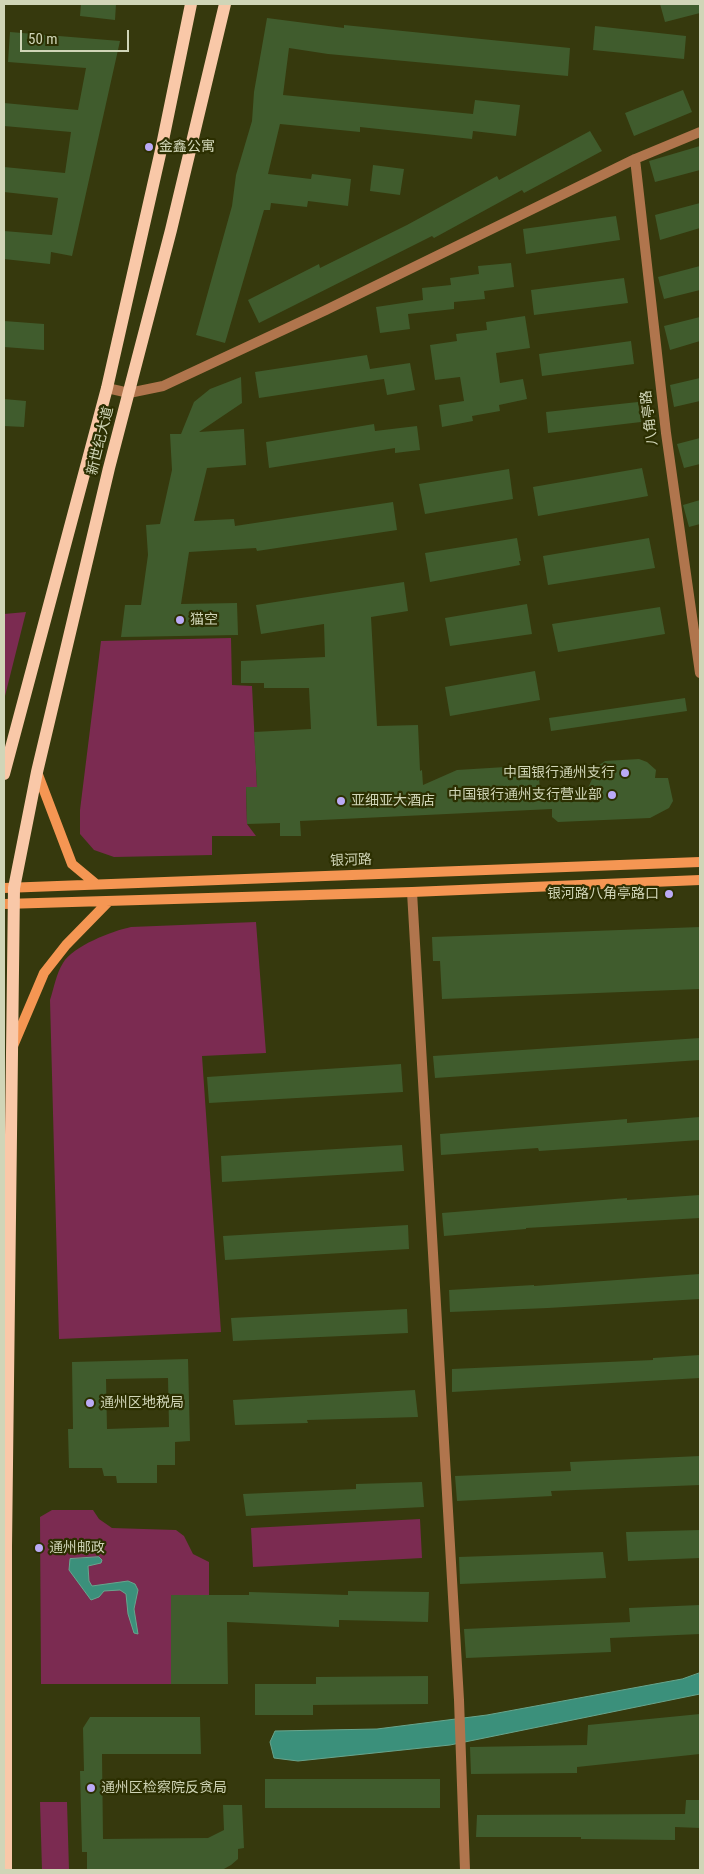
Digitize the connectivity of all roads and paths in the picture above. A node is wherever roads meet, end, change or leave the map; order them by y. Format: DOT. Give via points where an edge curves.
graph roads {
  1 [pos="191,4"];
  2 [pos="226,4"];
  3 [pos="700,132"];
  4 [pos="635,159"];
  5 [pos="107,388"];
  6 [pos="129,393"];
  7 [pos="700,673"];
  8 [pos="37,772"];
  9 [pos="4,774"];
  10 [pos="700,862"];
  11 [pos="700,880"];
  12 [pos="96,884"];
  13 [pos="9,888"];
  14 [pos="412,892"];
  15 [pos="110,901"];
  16 [pos="8,904"];
  17 [pos="11,1052"];
  18 [pos="5,1480"];
  19 [pos="6,1870"];
  20 [pos="465,1870"];
  1 -- 5 [label="main road, 新世纪大道"];
  2 -- 6 [label="main road, 新世纪大道"];
  3 -- 4 [label="street"];
  4 -- 6 [label="street" via="163,386"];
  4 -- 7 [label="street, 八角亭路" via="666,432"];
  5 -- 6 [label="street"];
  5 -- 9 [label="main road, 新世纪大道"];
  6 -- 8 [label="main road, 新世纪大道"];
  8 -- 12 [label="main road" via="72,864"];
  8 -- 13 [label="main road, 新世纪大道"];
  10 -- 12 [label="main road, 银河路"];
  11 -- 14 [label="main road"];
  12 -- 13 [label="main road, 银河路"];
  13 -- 16 [label="main road, 新世纪大道"];
  14 -- 15 [label="main road"];
  14 -- 20 [label="street" via="459,1700"];
  15 -- 16 [label="main road"];
  15 -- 17 [label="main road" via="66,945 44,973"];
  16 -- 17 [label="main road"];
  17 -- 18 [label="main road"];
  18 -- 19 [label="main road"];
}
